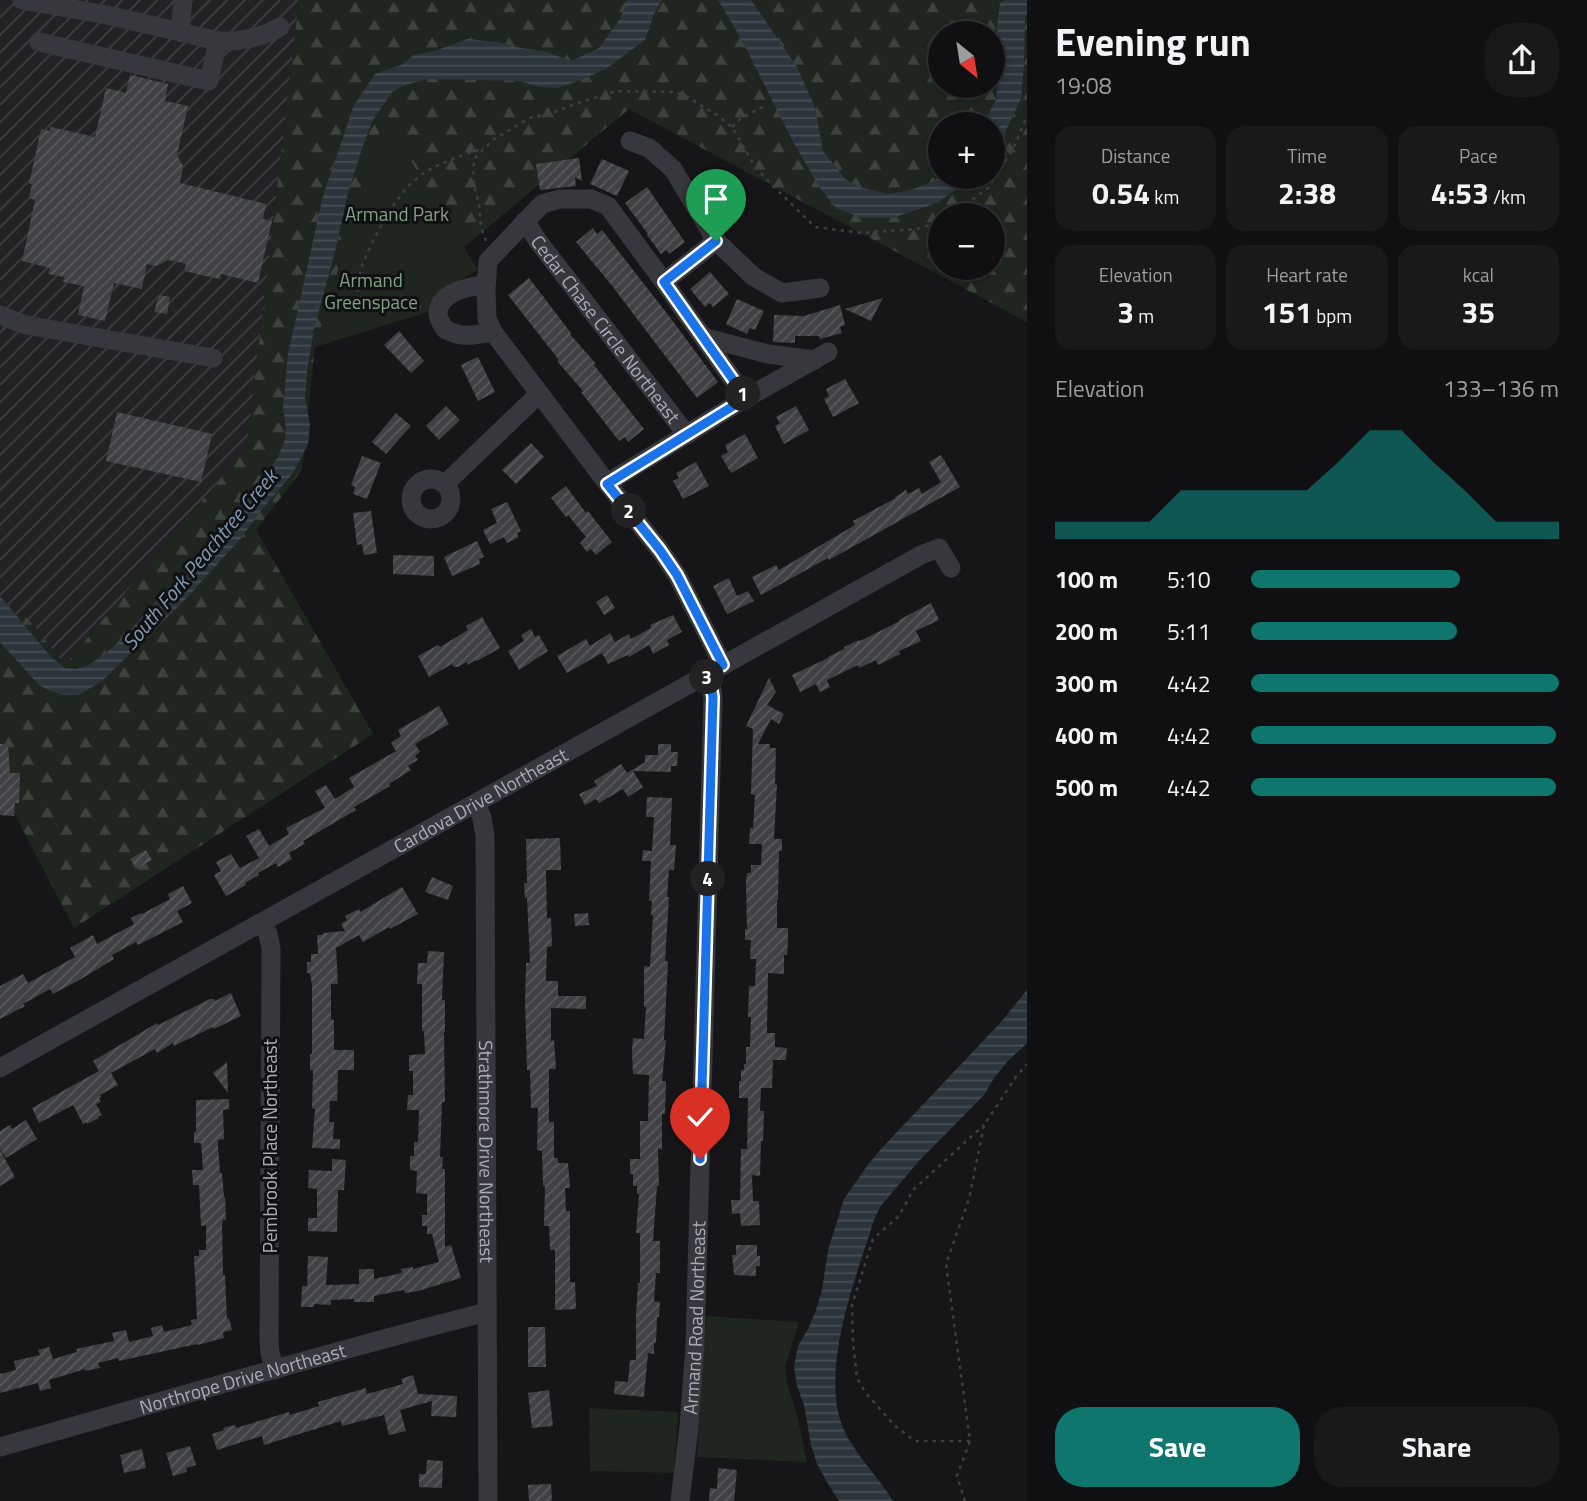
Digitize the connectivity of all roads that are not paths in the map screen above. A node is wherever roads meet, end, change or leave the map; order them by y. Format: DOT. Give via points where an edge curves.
graph roads {
  1 [pos="22,0"];
  2 [pos="183,0"];
  3 [pos="81,5"];
  4 [pos="281,27"];
  5 [pos="180,32"];
  6 [pos="39,41"];
  7 [pos="218,41"];
  8 [pos="631,141"];
  9 [pos="525,221"];
  10 [pos="716,241"];
  11 [pos="664,282"];
  12 [pos="486,284"];
  13 [pos="820,288"];
  14 [pos="0,315"];
  15 [pos="490,325"];
  16 [pos="703,337"];
  17 [pos="213,358"];
  18 [pos="539,394"];
  19 [pos="746,398"];
  20 [pos="687,435"];
  21 [pos="445,484"];
  22 [pos="607,484"];
  23 [pos="951,568"];
  24 [pos="715,669"];
  25 [pos="476,803"];
  26 [pos="262,922"];
  27 [pos="0,1068"];
  28 [pos="487,1312"];
  29 [pos="275,1370"];
  30 [pos="0,1447"];
  31 [pos="488,1501"];
  32 [pos="680,1501"];
  1 -- 3 [label="street"];
  2 -- 5 [label="street"];
  3 -- 5 [label="street"];
  4 -- 7 [label="street" via="250,39"];
  5 -- 7 [label="street"];
  6 -- 7 [label="street" via="209,81"];
  8 -- 10 [label="street" via="649,148 673,169"];
  9 -- 11 [label="street, Cedar Chase Circle Northeast" via="542,204 560,199 591,199 608,206"];
  9 -- 12 [label="street, Cedar Chase Circle Northeast" via="488,261"];
  9 -- 20 [label="street, Cedar Chase Circle Northeast"];
  10 -- 11 [label="street"];
  10 -- 13 [label="street" via="754,277 782,293"];
  11 -- 16 [label="street, Cedar Chase Circle Northeast"];
  12 -- 15 [label="street, Cedar Chase Circle Northeast"];
  12 -- 15 [label="street" via="448,296 438,313 444,329 455,335 470,336"];
  14 -- 17 [label="street" via="26,325"];
  15 -- 18 [label="street, Armand Road Northeast"];
  16 -- 19 [label="street, Cedar Chase Circle Northeast"];
  16 -- 19 [label="street" via="768,354 822,356"];
  18 -- 21 [label="street"];
  18 -- 22 [label="street, Armand Road Northeast"];
  19 -- 20 [label="street"];
  20 -- 22 [label="street"];
  22 -- 24 [label="street, Armand Road Northeast" via="677,575"];
  23 -- 24 [label="street, Cardova Drive Northeast" via="939,548"];
  24 -- 25 [label="street, Cardova Drive Northeast"];
  24 -- 32 [label="street, Armand Road Northeast" via="711,685 695,1330"];
  25 -- 26 [label="street, Cardova Drive Northeast"];
  25 -- 28 [label="street, Strathmore Drive Northeast" via="485,836"];
  26 -- 27 [label="street, Cardova Drive Northeast"];
  26 -- 29 [label="street, Pembrook Place Northeast" via="271,948 269,1340"];
  28 -- 29 [label="street, Northrope Drive Northeast"];
  28 -- 31 [label="street, Strathmore Drive Northeast"];
  29 -- 30 [label="street, Northrope Drive Northeast"];
}
